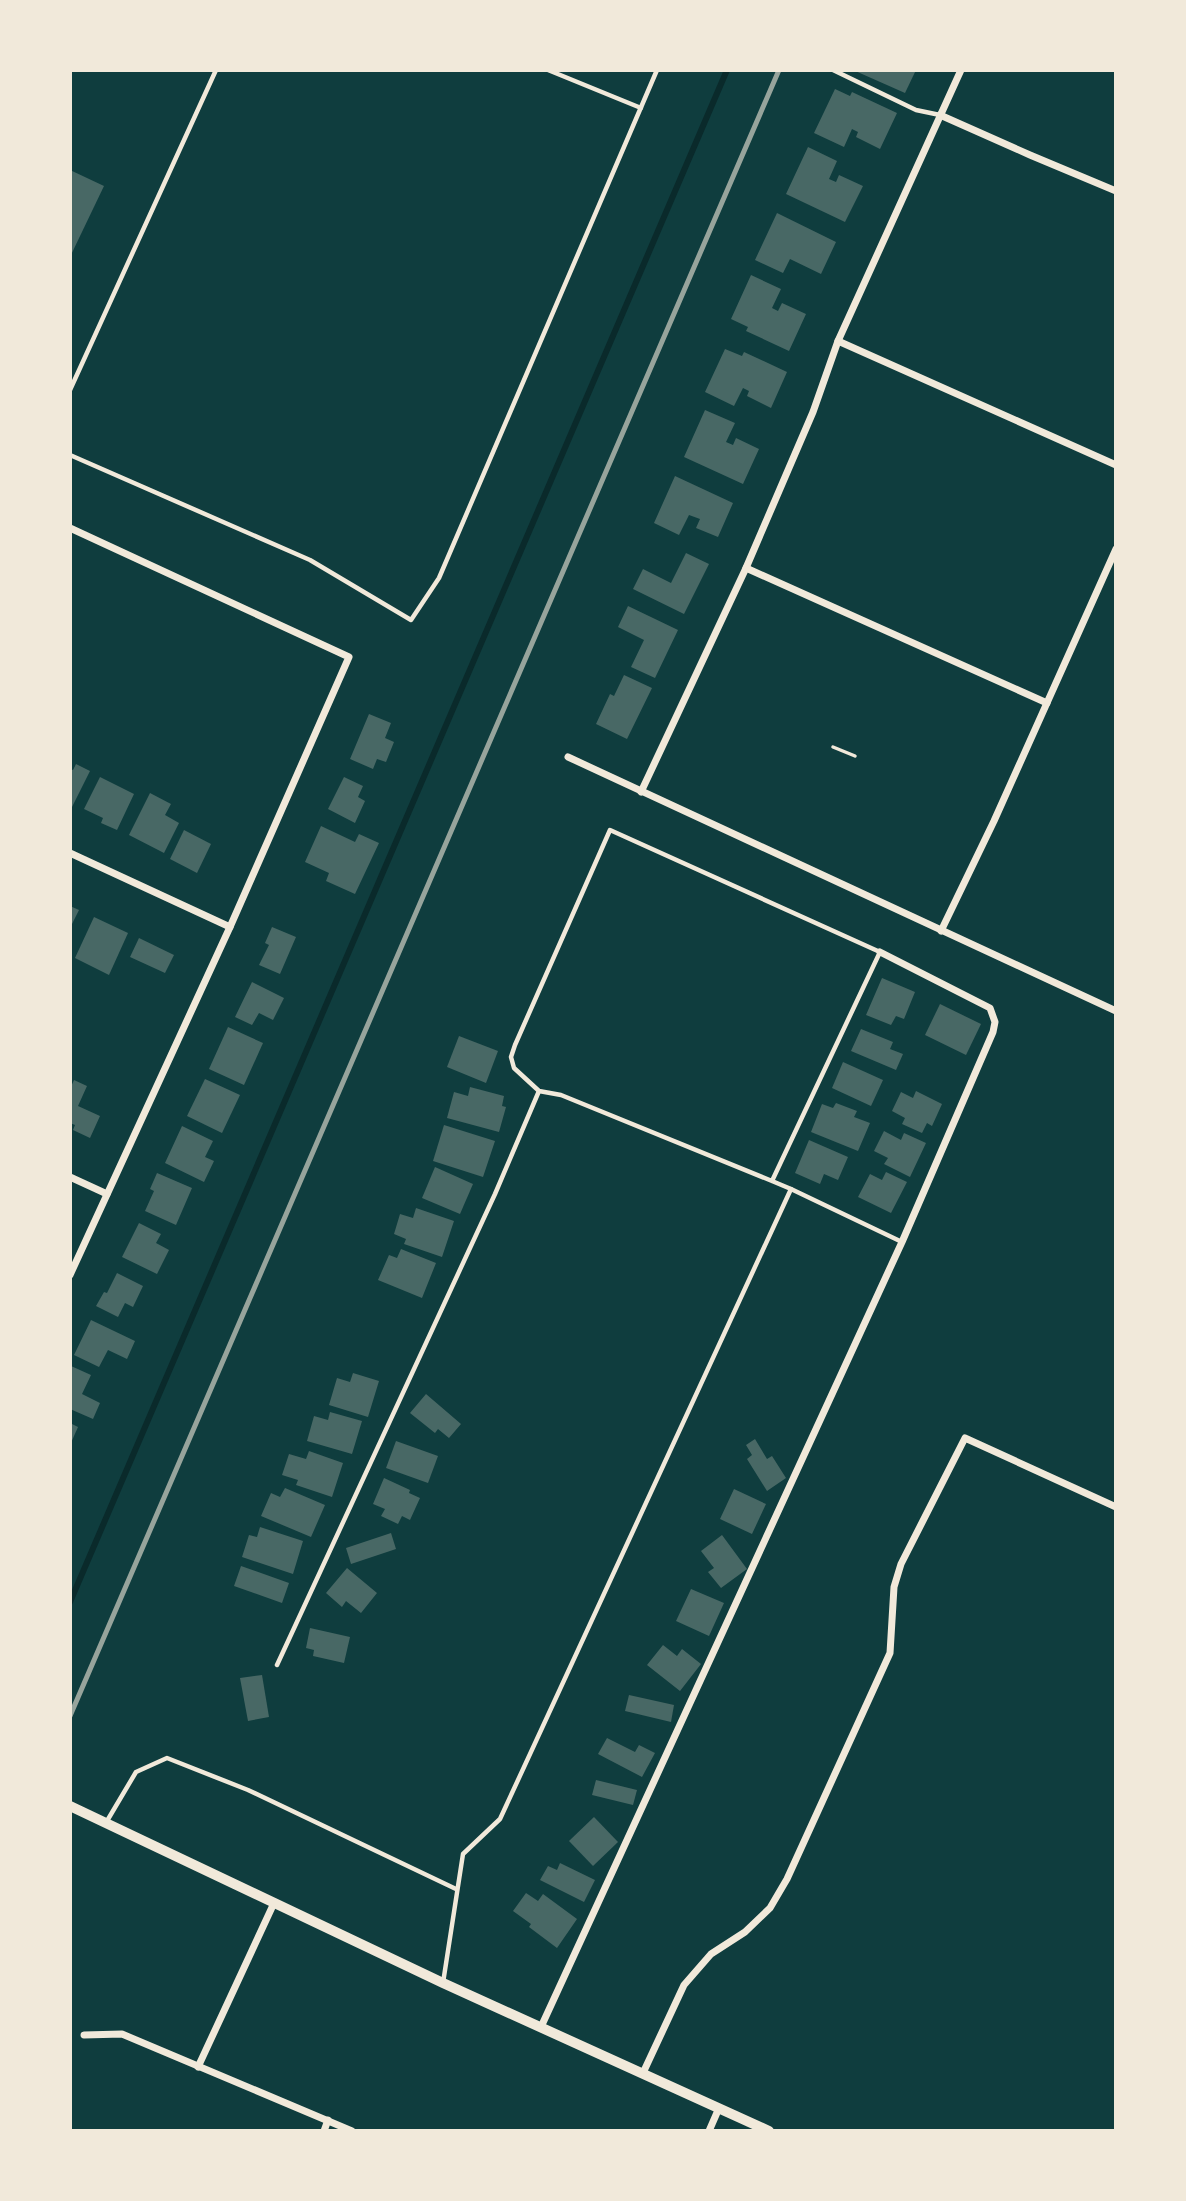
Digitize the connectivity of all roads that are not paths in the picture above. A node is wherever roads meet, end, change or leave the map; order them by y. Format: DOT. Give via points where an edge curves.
graph roads {
  1 [pos="216,70"];
  2 [pos="548,70"];
  3 [pos="657,70"];
  4 [pos="833,70"];
  5 [pos="961,70"];
  6 [pos="641,108"];
  7 [pos="940,115"];
  8 [pos="1116,191"];
  9 [pos="838,341"];
  10 [pos="70,390"];
  11 [pos="70,455"];
  12 [pos="1116,465"];
  13 [pos="70,528"];
  14 [pos="1116,550"];
  15 [pos="746,568"];
  16 [pos="1047,703"];
  17 [pos="568,757"];
  18 [pos="640,792"];
  19 [pos="70,853"];
  20 [pos="230,927"];
  21 [pos="942,931"];
  22 [pos="880,952"];
  23 [pos="1116,1011"];
  24 [pos="539,1091"];
  25 [pos="70,1177"];
  26 [pos="772,1181"];
  27 [pos="791,1189"];
  28 [pos="107,1194"];
  29 [pos="902,1242"];
  30 [pos="70,1275"];
  31 [pos="1116,1507"];
  32 [pos="277,1665"];
  33 [pos="70,1806"];
  34 [pos="106,1823"];
  35 [pos="456,1889"];
  36 [pos="274,1903"];
  37 [pos="443,1983"];
  38 [pos="541,2027"];
  39 [pos="84,2035"];
  40 [pos="198,2067"];
  41 [pos="643,2073"];
  42 [pos="719,2108"];
  43 [pos="328,2120"];
  44 [pos="324,2131"];
  45 [pos="352,2131"];
  46 [pos="709,2131"];
  47 [pos="769,2131"];
  1 -- 10 [label="lane"];
  2 -- 6 [label="lane"];
  3 -- 6 [label="lane"];
  4 -- 7 [label="lane" via="916,110"];
  5 -- 7 [label="street"];
  6 -- 11 [label="lane" via="439,578 411,620 310,560"];
  7 -- 8 [label="street"];
  7 -- 9 [label="street"];
  9 -- 12 [label="street"];
  9 -- 15 [label="street"];
  13 -- 20 [label="street" via="349,657"];
  14 -- 16 [label="street"];
  15 -- 16 [label="street"];
  15 -- 18 [label="street"];
  16 -- 21 [label="street"];
  17 -- 18 [label="street"];
  18 -- 21 [label="street"];
  19 -- 20 [label="street"];
  20 -- 28 [label="street"];
  21 -- 23 [label="street"];
  22 -- 24 [label="lane" via="610,830 514,1045 514,1068"];
  22 -- 26 [label="lane"];
  22 -- 29 [label="street" via="990,1008 995,1022"];
  24 -- 26 [label="lane" via="561,1095"];
  24 -- 32 [label="lane"];
  25 -- 28 [label="street"];
  26 -- 27 [label="lane"];
  27 -- 29 [label="lane"];
  27 -- 35 [label="lane" via="500,1819 463,1854"];
  28 -- 30 [label="street"];
  29 -- 38 [label="street"];
  31 -- 41 [label="street" via="965,1438 901,1564 894,1587 890,1653 787,1879 771,1908 711,1954 684,1985"];
  33 -- 34 [label="street"];
  34 -- 35 [label="lane" via="136,1772 167,1758 248,1790"];
  34 -- 36 [label="street"];
  35 -- 37 [label="lane"];
  36 -- 37 [label="street"];
  36 -- 40 [label="street"];
  37 -- 38 [label="street"];
  38 -- 41 [label="street"];
  39 -- 40 [label="street" via="122,2034"];
  40 -- 43 [label="street"];
  41 -- 42 [label="street"];
  42 -- 46 [label="street"];
  42 -- 47 [label="street"];
  43 -- 44 [label="street"];
  43 -- 45 [label="street"];
}
